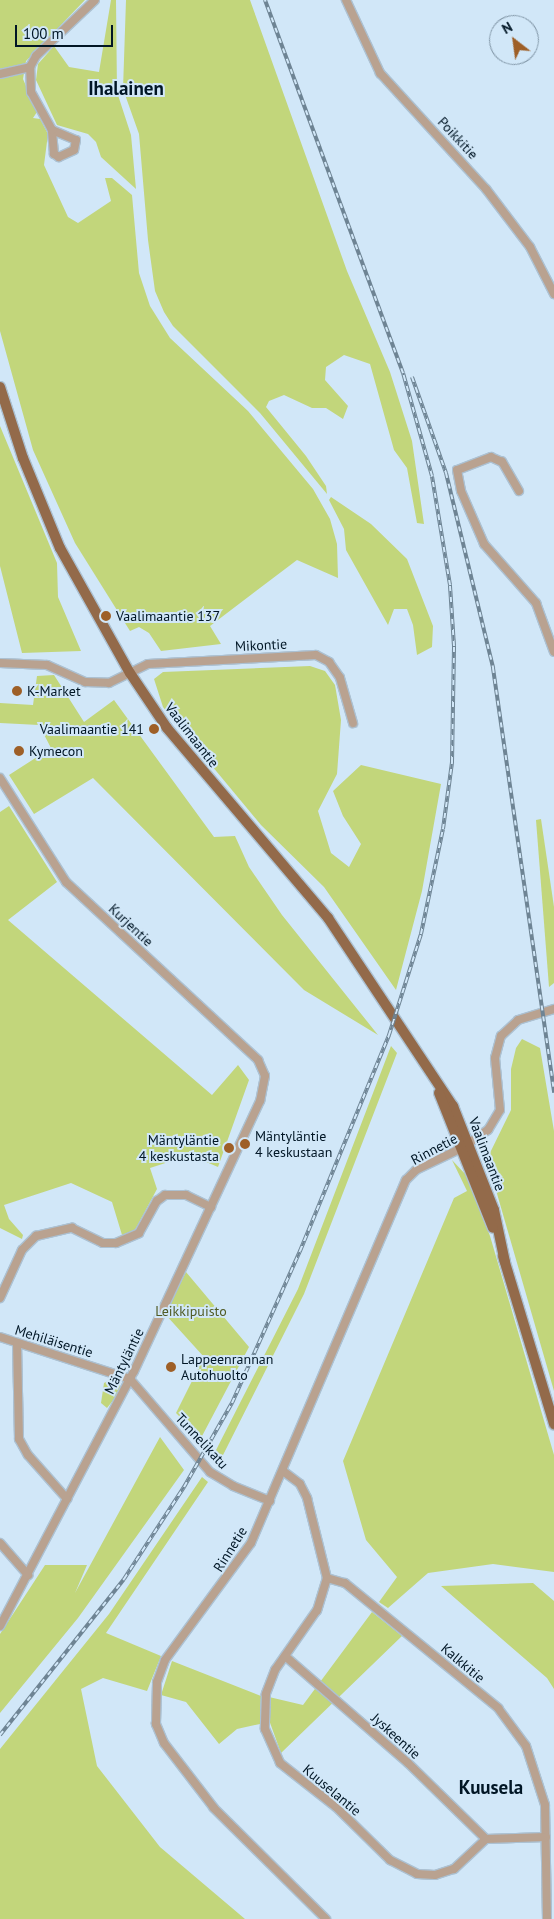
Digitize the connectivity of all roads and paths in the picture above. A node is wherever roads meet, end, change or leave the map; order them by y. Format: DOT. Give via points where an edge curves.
graph roads {
  1 [pos="95,0"];
  2 [pos="346,0"];
  3 [pos="30,67"];
  4 [pos="0,74"];
  5 [pos="52,130"];
  6 [pos="554,294"];
  7 [pos="0,387"];
  8 [pos="519,491"];
  9 [pos="554,652"];
  10 [pos="0,663"];
  11 [pos="130,673"];
  12 [pos="353,723"];
  13 [pos="0,778"];
  14 [pos="554,1009"];
  15 [pos="265,1072"];
  16 [pos="467,1146"];
  17 [pos="211,1207"];
  18 [pos="0,1298"];
  19 [pos="0,1337"];
  20 [pos="17,1342"];
  21 [pos="130,1379"];
  22 [pos="554,1424"];
  23 [pos="283,1471"];
  24 [pos="67,1500"];
  25 [pos="270,1501"];
  26 [pos="0,1543"];
  27 [pos="28,1575"];
  28 [pos="327,1578"];
  29 [pos="0,1626"];
  30 [pos="285,1656"];
  31 [pos="546,1837"];
  32 [pos="486,1839"];
  33 [pos="326,1919"];
  34 [pos="547,1919"];
  1 -- 3 [label="street" via="36,56"];
  2 -- 6 [label="street, Poikkitie" via="380,73 486,189 530,246"];
  3 -- 4 [label="street"];
  3 -- 5 [label="street" via="31,92"];
  7 -- 11 [label="main road, Vaalimaantie" via="23,458 60,548"];
  8 -- 9 [label="street" via="502,462 491,457 457,470 461,491 484,544 536,603"];
  10 -- 11 [label="street, Mikontie" via="47,665 94,683 108,683"];
  11 -- 12 [label="street, Mikontie" via="148,664 316,655 328,662 340,678"];
  11 -- 16 [label="main road, Vaalimaantie" via="167,728 328,918 427,1062"];
  13 -- 15 [label="street, Kurjentie" via="66,882 258,1060"];
  14 -- 16 [label="street, Rinnetie" via="518,1020 501,1036 495,1058 500,1110 488,1130"];
  15 -- 17 [label="street, Mäntyläntie" via="260,1101"];
  16 -- 22 [label="main road, Vaalimaantie"];
  16 -- 23 [label="street, Rinnetie" via="416,1170 406,1180"];
  17 -- 18 [label="street" via="186,1195 165,1195 157,1201 139,1233 116,1243 103,1243 72,1228 36,1236 22,1250"];
  17 -- 21 [label="street, Mäntyläntie"];
  19 -- 20 [label="street, Mehiläisentie"];
  20 -- 21 [label="street, Mehiläisentie"];
  20 -- 24 [label="street" via="19,1440"];
  21 -- 24 [label="street, Mäntyläntie"];
  21 -- 25 [label="street, Tunnelikatu" via="210,1472"];
  23 -- 25 [label="street, Rinnetie"];
  23 -- 28 [label="street" via="300,1484 307,1498"];
  24 -- 27 [label="street, Mäntyläntie"];
  25 -- 33 [label="street, Rinnetie" via="251,1544 161,1669 154,1705 156,1724 164,1743 214,1808"];
  26 -- 27 [label="street"];
  27 -- 29 [label="street, Mäntyläntie"];
  28 -- 30 [label="street, Kuuselantie" via="317,1610"];
  28 -- 31 [label="street, Kalkkitie" via="345,1583 498,1708 514,1727 541,1785"];
  30 -- 32 [label="street, Jyskeentie" via="408,1763"];
  30 -- 32 [label="street, Kuuselantie" via="269,1682 264,1716 270,1744 290,1773 336,1807 390,1860 417,1874 435,1875 454,1868"];
  31 -- 32 [label="street"];
  31 -- 34 [label="street, Kalkkitie"];
}
